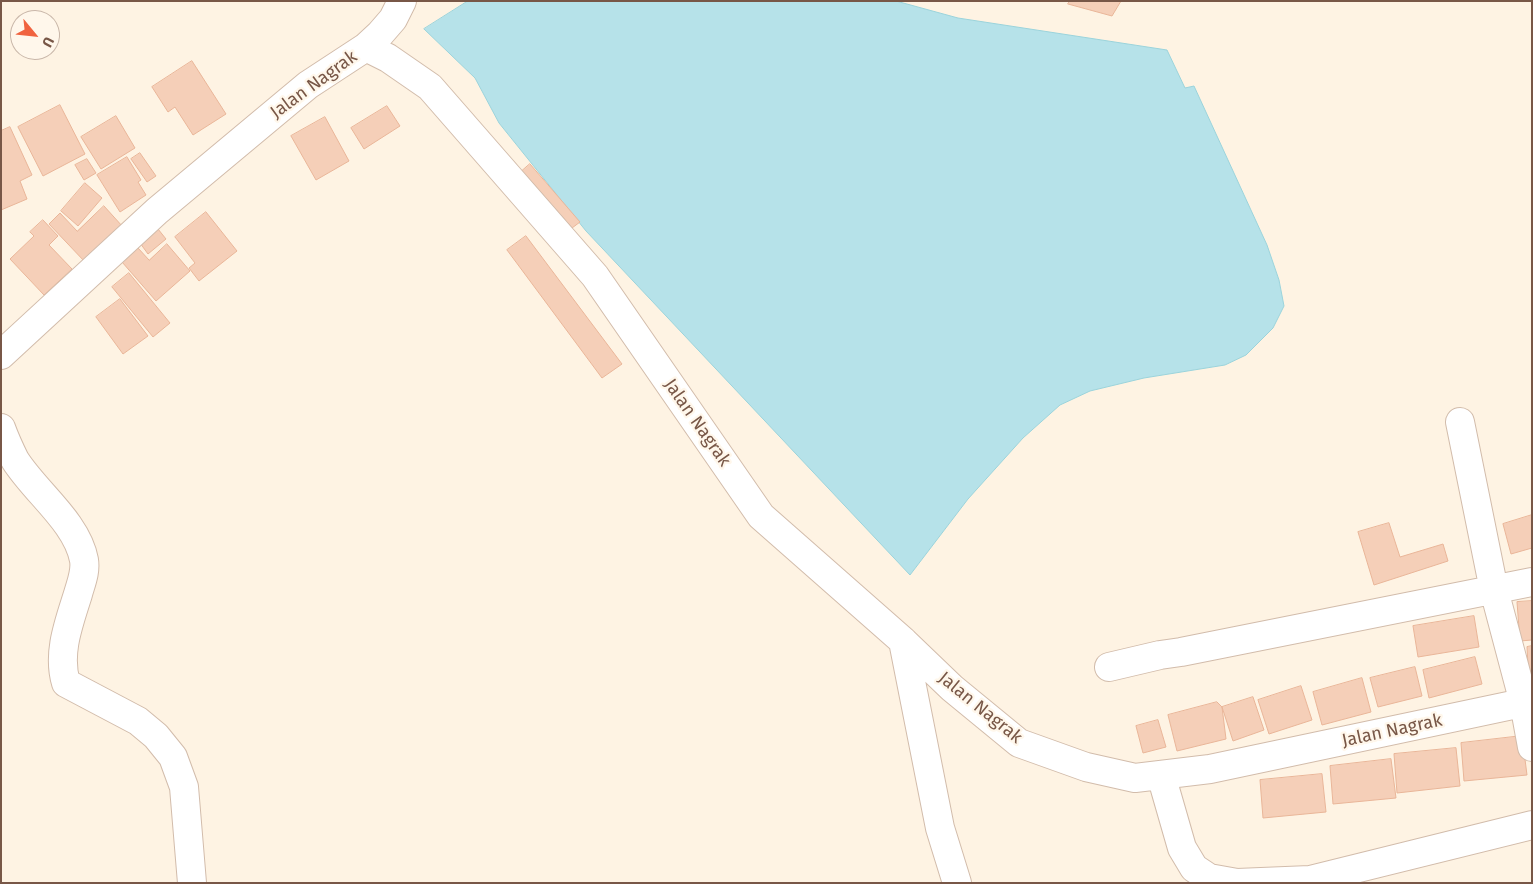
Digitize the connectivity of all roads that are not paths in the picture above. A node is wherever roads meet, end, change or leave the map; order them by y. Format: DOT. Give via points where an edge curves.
graph roads {
  1 [pos="402,1"];
  2 [pos="366,47"];
  3 [pos="1,355"];
  4 [pos="1460,422"];
  5 [pos="1,428"];
  6 [pos="1532,582"];
  7 [pos="1494,590"];
  8 [pos="903,641"];
  9 [pos="1110,667"];
  10 [pos="1528,702"];
  11 [pos="1532,747"];
  12 [pos="1161,775"];
  13 [pos="1532,825"];
  14 [pos="1311,881"];
  15 [pos="192,883"];
  16 [pos="957,883"];
  1 -- 2 [label="street" via="393,19"];
  2 -- 3 [label="street, Jalan Nagrak" via="308,84 156,211"];
  2 -- 8 [label="street, Jalan Nagrak" via="430,87 595,276 761,516"];
  4 -- 7 [label="street"];
  5 -- 15 [label="street" via="16,460 81,549 84,573 63,651 62,670 66,683 138,721 173,757 184,787"];
  6 -- 7 [label="street"];
  7 -- 9 [label="street"];
  7 -- 10 [label="street"];
  8 -- 12 [label="street, Jalan Nagrak" via="952,688 1019,743 1094,769 1134,778"];
  8 -- 16 [label="street" via="940,828"];
  10 -- 11 [label="street"];
  10 -- 12 [label="street, Jalan Nagrak" via="1210,769"];
  12 -- 14 [label="street" via="1182,848 1194,868 1209,878 1237,882"];
  13 -- 14 [label="street"];
}
